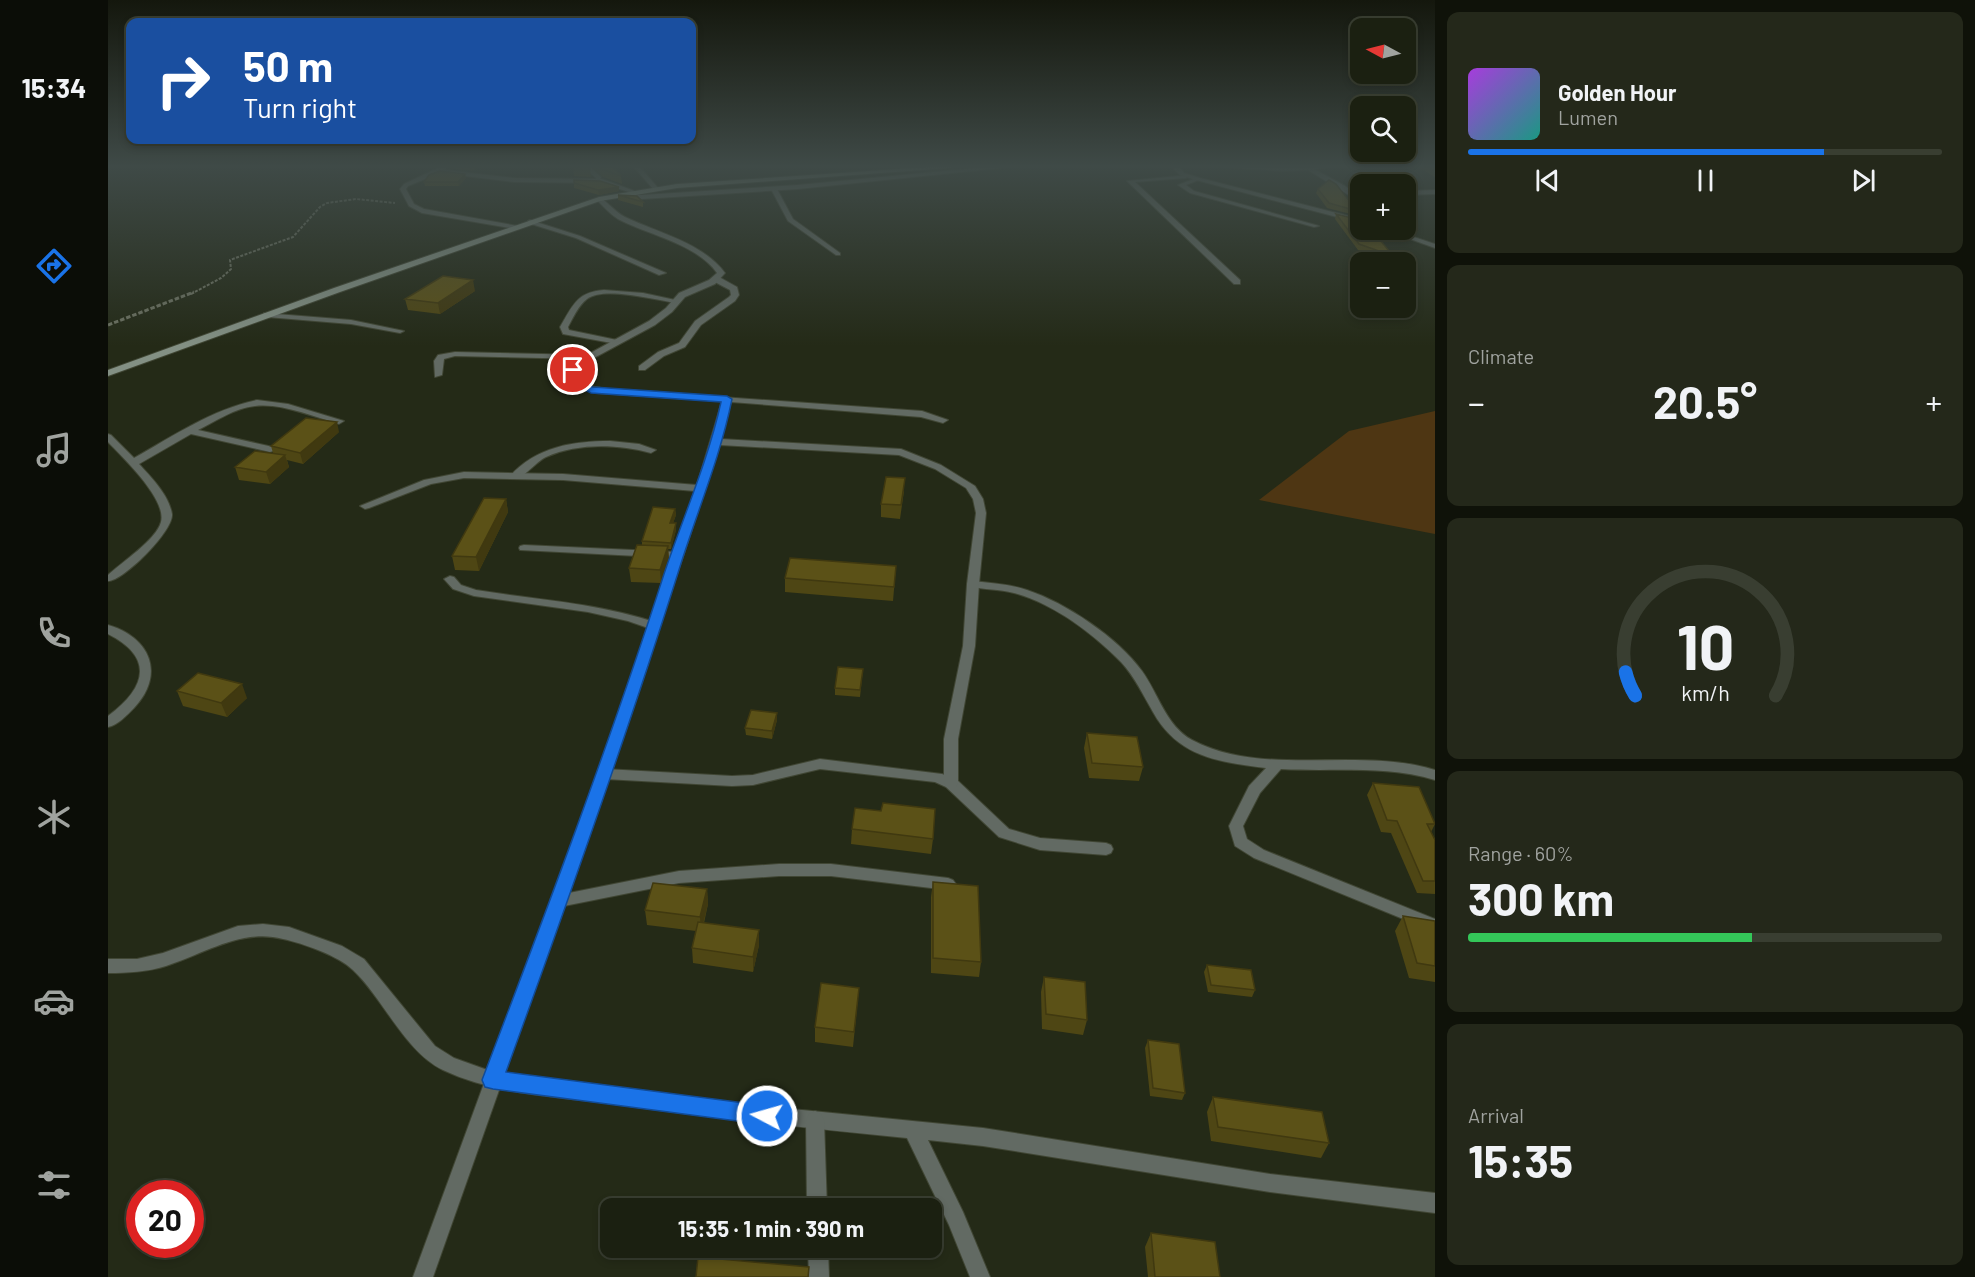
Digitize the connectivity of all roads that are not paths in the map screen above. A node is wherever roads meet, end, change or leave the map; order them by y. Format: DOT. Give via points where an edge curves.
graph roads {
  1 [pos="508,227"];
  2 [pos="519,227"];
  3 [pos="545,227"];
  4 [pos="644,227"];
  5 [pos="799,227"];
  6 [pos="1178,227"];
  7 [pos="516,228"];
  8 [pos="1416,240"];
  9 [pos="1435,246"];
  10 [pos="838,254"];
  11 [pos="662,273"];
  12 [pos="716,279"];
  13 [pos="1237,282"];
  14 [pos="676,301"];
  15 [pos="267,315"];
  16 [pos="400,331"];
  17 [pos="614,342"];
  18 [pos="588,357"];
  19 [pos="642,368"];
  20 [pos="108,373"];
  21 [pos="438,375"];
  22 [pos="727,399"];
  23 [pos="943,420"];
  24 [pos="339,421"];
  25 [pos="192,431"];
  26 [pos="108,437"];
  27 [pos="718,442"];
  28 [pos="270,449"];
  29 [pos="651,450"];
  30 [pos="133,463"];
  31 [pos="515,476"];
  32 [pos="700,488"];
  33 [pos="365,506"];
  34 [pos="524,548"];
  35 [pos="677,555"];
  36 [pos="111,578"];
  37 [pos="450,579"];
  38 [pos="973,584"];
  39 [pos="654,626"];
  40 [pos="108,629"];
  41 [pos="108,723"];
  42 [pos="1278,764"];
  43 [pos="605,774"];
  44 [pos="1435,775"];
  45 [pos="951,783"];
  46 [pos="1106,849"];
  47 [pos="961,886"];
  48 [pos="560,901"];
  49 [pos="1435,926"];
  50 [pos="108,966"];
  51 [pos="493,1080"];
  52 [pos="814,1120"];
  53 [pos="913,1130"];
  54 [pos="817,1198"];
  55 [pos="1435,1203"];
  56 [pos="818,1258"];
  57 [pos="423,1277"];
  58 [pos="819,1277"];
  59 [pos="980,1277"];
  1 -- 7 [label="street"];
  2 -- 7 [label="main road"];
  3 -- 11 [label="street"];
  4 -- 12 [label="street" via="715,265 721,273"];
  5 -- 10 [label="street"];
  6 -- 13 [label="street"];
  7 -- 15 [label="main road"];
  8 -- 9 [label="street"];
  12 -- 14 [label="street" via="686,292"];
  12 -- 19 [label="street" via="732,286 735,295 698,323 682,345"];
  14 -- 17 [label="street" via="652,323"];
  14 -- 17 [label="street" via="605,292 584,297 564,327 566,332"];
  15 -- 16 [label="street" via="351,322"];
  15 -- 20 [label="main road"];
  17 -- 18 [label="street"];
  18 -- 21 [label="street" via="455,354 441,357"];
  18 -- 22 [label="street" via="577,364 572,375 581,387"];
  22 -- 23 [label="street" via="922,414"];
  22 -- 27 [label="street"];
  24 -- 25 [label="street" via="273,405 251,404"];
  25 -- 28 [label="street"];
  25 -- 30 [label="street"];
  26 -- 30 [label="street"];
  27 -- 32 [label="street"];
  27 -- 38 [label="street" via="901,452 953,474 970,486 981,513"];
  29 -- 31 [label="street" via="620,444 563,449 534,460"];
  30 -- 36 [label="street" via="162,499 168,513 158,535"];
  31 -- 32 [label="street"];
  31 -- 33 [label="street" via="447,478"];
  32 -- 35 [label="street"];
  34 -- 35 [label="street"];
  35 -- 39 [label="street"];
  37 -- 39 [label="street" via="457,587 474,593 605,611"];
  38 -- 42 [label="street" via="1032,595 1093,632 1137,673 1170,728 1188,743 1222,755"];
  38 -- 45 [label="street" via="968,655 951,739"];
  39 -- 43 [label="street"];
  40 -- 41 [label="street" via="136,645 145,657 147,674 136,700"];
  42 -- 44 [label="street" via="1388,766"];
  42 -- 49 [label="street" via="1254,790 1236,826 1240,842 1259,854"];
  43 -- 45 [label="street" via="753,780 820,764 920,774"];
  43 -- 48 [label="street"];
  45 -- 46 [label="street" via="1004,833 1040,844"];
  47 -- 48 [label="street" via="831,870 778,870 679,877"];
  48 -- 51 [label="street"];
  50 -- 51 [label="street" via="137,966 164,960 238,932 283,932 336,951 358,964 429,1052 448,1064"];
  51 -- 52 [label="street"];
  51 -- 57 [label="street"];
  52 -- 53 [label="street"];
  52 -- 54 [label="street"];
  53 -- 55 [label="street" via="983,1137 1270,1183"];
  53 -- 59 [label="street"];
  56 -- 58 [label="street"];
}
